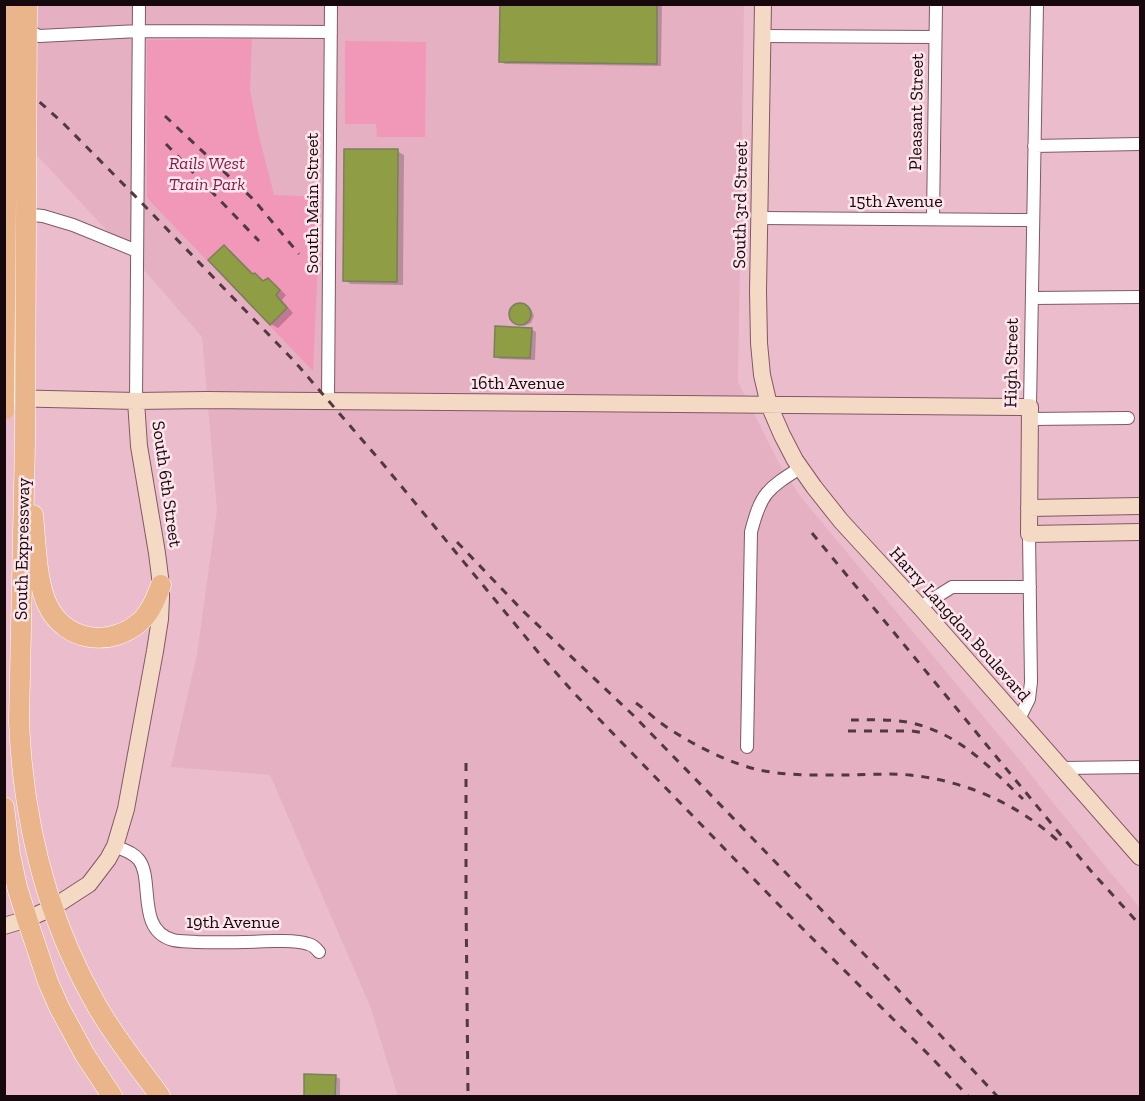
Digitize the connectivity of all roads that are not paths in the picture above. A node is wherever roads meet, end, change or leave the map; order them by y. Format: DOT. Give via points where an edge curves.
graph roads {
  1 [pos="8,4"];
  2 [pos="27,4"];
  3 [pos="139,4"];
  4 [pos="331,4"];
  5 [pos="763,4"];
  6 [pos="936,4"];
  7 [pos="1037,4"];
  8 [pos="4,17"];
  9 [pos="139,31"];
  10 [pos="331,32"];
  11 [pos="762,36"];
  12 [pos="935,37"];
  13 [pos="1140,144"];
  14 [pos="1034,146"];
  15 [pos="4,213"];
  16 [pos="759,218"];
  17 [pos="933,219"];
  18 [pos="1033,220"];
  19 [pos="137,251"];
  20 [pos="1140,297"];
  21 [pos="1032,298"];
  22 [pos="4,398"];
  23 [pos="136,401"];
  24 [pos="328,401"];
  25 [pos="769,405"];
  26 [pos="4,410"];
  27 [pos="1030,413"];
  28 [pos="1128,418"];
  29 [pos="25,443"];
  30 [pos="800,468"];
  31 [pos="1140,506"];
  32 [pos="1029,508"];
  33 [pos="1140,532"];
  34 [pos="1029,534"];
  35 [pos="161,585"];
  36 [pos="1030,587"];
  37 [pos="920,607"];
  38 [pos="1019,719"];
  39 [pos="747,747"];
  40 [pos="1140,767"];
  41 [pos="1063,768"];
  42 [pos="4,807"];
  43 [pos="115,846"];
  44 [pos="1140,857"];
  45 [pos="52,908"];
  46 [pos="27,919"];
  47 [pos="4,927"];
  48 [pos="319,952"];
  49 [pos="112,1096"];
  50 [pos="160,1096"];
  1 -- 26 [label="main road, bridge"];
  2 -- 29 [label="main road, South Expressway, bridge"];
  3 -- 9 [label="street, South 6th Street"];
  4 -- 10 [label="street, South Main Street"];
  5 -- 11 [label="street, South 3rd Street"];
  6 -- 12 [label="street, Pleasant Street"];
  7 -- 14 [label="street, High Street"];
  8 -- 9 [label="street" via="39,36"];
  9 -- 10 [label="street"];
  9 -- 19 [label="street, South 6th Street"];
  10 -- 24 [label="street, South Main Street"];
  11 -- 12 [label="street"];
  11 -- 16 [label="street, South 3rd Street"];
  12 -- 17 [label="street, Pleasant Street"];
  13 -- 14 [label="street"];
  14 -- 18 [label="street, High Street"];
  15 -- 19 [label="street" via="43,216"];
  16 -- 17 [label="street, 15th Avenue"];
  16 -- 25 [label="street, South 3rd Street" via="759,343"];
  17 -- 18 [label="street, 15th Avenue"];
  18 -- 21 [label="street, High Street"];
  19 -- 23 [label="street, South 6th Street"];
  20 -- 21 [label="street"];
  21 -- 27 [label="street, High Street"];
  22 -- 23 [label="street, 16th Avenue"];
  23 -- 24 [label="street, 16th Avenue"];
  23 -- 35 [label="street, South 6th Street" via="139,446"];
  24 -- 25 [label="street, 16th Avenue"];
  25 -- 27 [label="street, 16th Avenue"];
  25 -- 30 [label="street, Harry Langdon Boulevard"];
  27 -- 28 [label="street, 16th Avenue"];
  27 -- 32 [label="street, High Street"];
  29 -- 35 [label="main road" via="41,587 55,617 88,637 118,635 142,620"];
  29 -- 45 [label="main road, South Expressway" via="20,755 31,829"];
  30 -- 37 [label="street, Harry Langdon Boulevard" via="841,521"];
  30 -- 39 [label="street" via="763,497 751,532"];
  31 -- 32 [label="street"];
  32 -- 34 [label="street, High Street"];
  33 -- 34 [label="street"];
  34 -- 36 [label="street, High Street"];
  35 -- 43 [label="street, South 6th Street" via="155,651 126,809"];
  36 -- 37 [label="street" via="952,587"];
  36 -- 38 [label="street, High Street" via="1031,682 1029,699"];
  37 -- 38 [label="street, Harry Langdon Boulevard"];
  38 -- 41 [label="street, Harry Langdon Boulevard"];
  40 -- 41 [label="street"];
  41 -- 44 [label="street, Harry Langdon Boulevard"];
  42 -- 46 [label="main road" via="10,854"];
  43 -- 45 [label="street, South 6th Street" via="89,884"];
  43 -- 48 [label="street, 19th Avenue" via="133,854 142,865 149,913 154,925 168,938 302,942"];
  45 -- 46 [label="street, South 6th Street"];
  45 -- 50 [label="main road, South Expressway" via="70,954 98,1007"];
  46 -- 47 [label="street"];
  46 -- 49 [label="main road" via="59,1007"];
}
